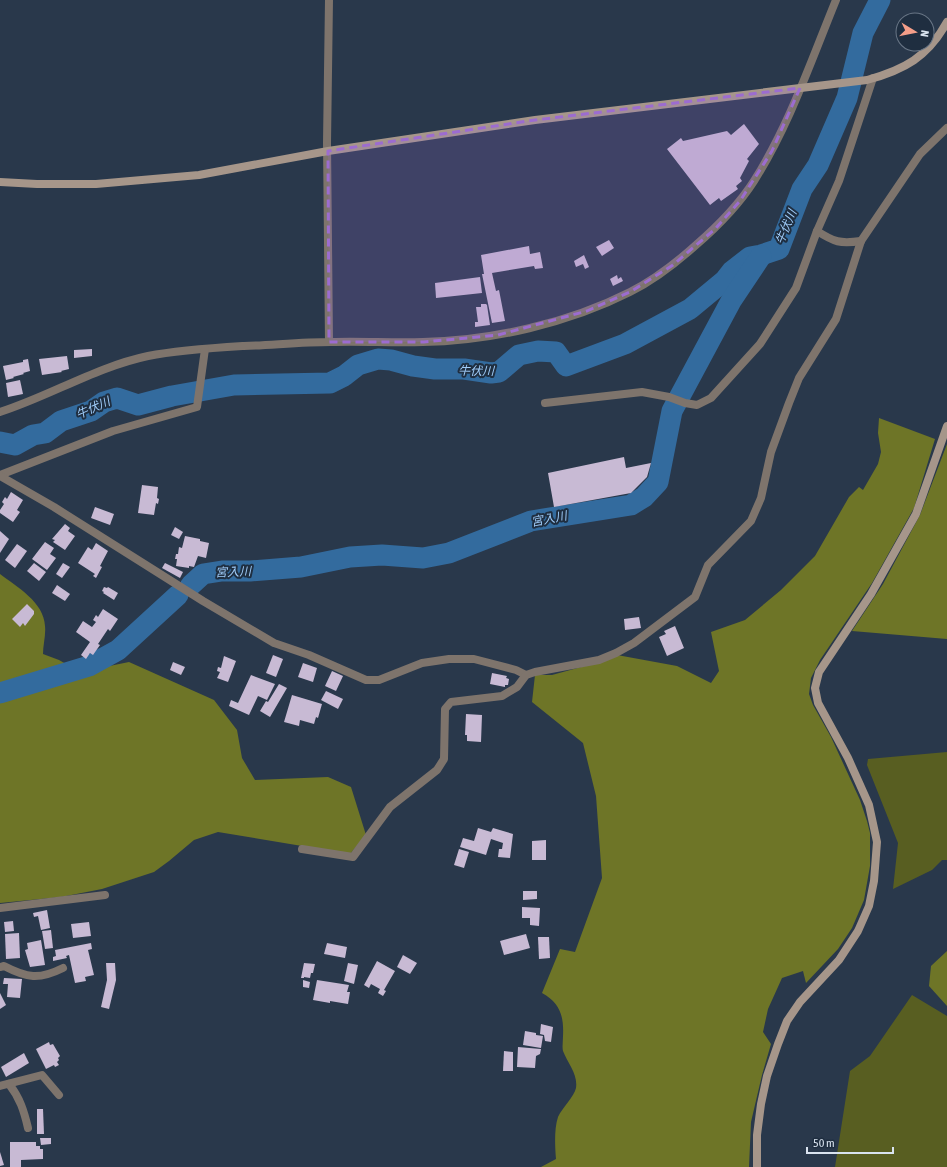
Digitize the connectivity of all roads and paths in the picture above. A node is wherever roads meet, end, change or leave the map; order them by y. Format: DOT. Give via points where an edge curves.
graph roads {
  1 [pos="330,0"];
  2 [pos="836,0"];
  3 [pos="947,22"];
  4 [pos="870,79"];
  5 [pos="805,88"];
  6 [pos="947,128"];
  7 [pos="328,151"];
  8 [pos="0,182"];
  9 [pos="817,231"];
  10 [pos="861,241"];
  11 [pos="329,342"];
  12 [pos="205,349"];
  13 [pos="544,403"];
  14 [pos="0,412"];
  15 [pos="947,426"];
  16 [pos="0,475"];
  17 [pos="526,676"];
  18 [pos="302,850"];
  19 [pos="105,895"];
  20 [pos="0,908"];
  21 [pos="0,967"];
  22 [pos="63,968"];
  23 [pos="9,1084"];
  24 [pos="0,1086"];
  25 [pos="59,1095"];
  26 [pos="28,1128"];
  27 [pos="757,1167"];
  1 -- 7 [label="street"];
  2 -- 5 [label="street"];
  3 -- 4 [label="street" via="925,52 914,61"];
  4 -- 5 [label="street"];
  4 -- 9 [label="street" via="840,181"];
  5 -- 7 [label="street" via="536,120"];
  5 -- 11 [label="street" via="772,151 740,201 715,229 673,265 630,292 587,311 498,335 424,342"];
  6 -- 10 [label="street" via="920,154"];
  7 -- 8 [label="street" via="199,175 96,184"];
  7 -- 11 [label="street"];
  9 -- 10 [label="street" via="833,241"];
  9 -- 13 [label="street" via="796,288 760,344 711,398 696,405 642,392"];
  10 -- 17 [label="street" via="836,319 799,378 789,403 771,452 761,498 751,522 708,565 695,597 634,643 616,653 599,660"];
  11 -- 12 [label="street"];
  12 -- 14 [label="street" via="147,356 92,373"];
  12 -- 16 [label="street" via="197,406 112,432"];
  15 -- 27 [label="street" via="916,514 871,594 819,672 815,688 818,703 848,758 869,805 877,842 874,881 869,906 858,931 839,960 800,1002 787,1021 766,1076 757,1135"];
  16 -- 17 [label="street" via="274,643 366,680 379,680 422,663 449,659 474,659 516,670"];
  17 -- 18 [label="street" via="517,687 502,696 451,702 445,709 444,759 437,770 390,807 353,857"];
  19 -- 20 [label="street"];
  21 -- 22 [label="street" via="4,966 32,977 54,973"];
  23 -- 24 [label="street"];
  23 -- 25 [label="street" via="42,1075"];
  23 -- 26 [label="street" via="23,1108"];
}
